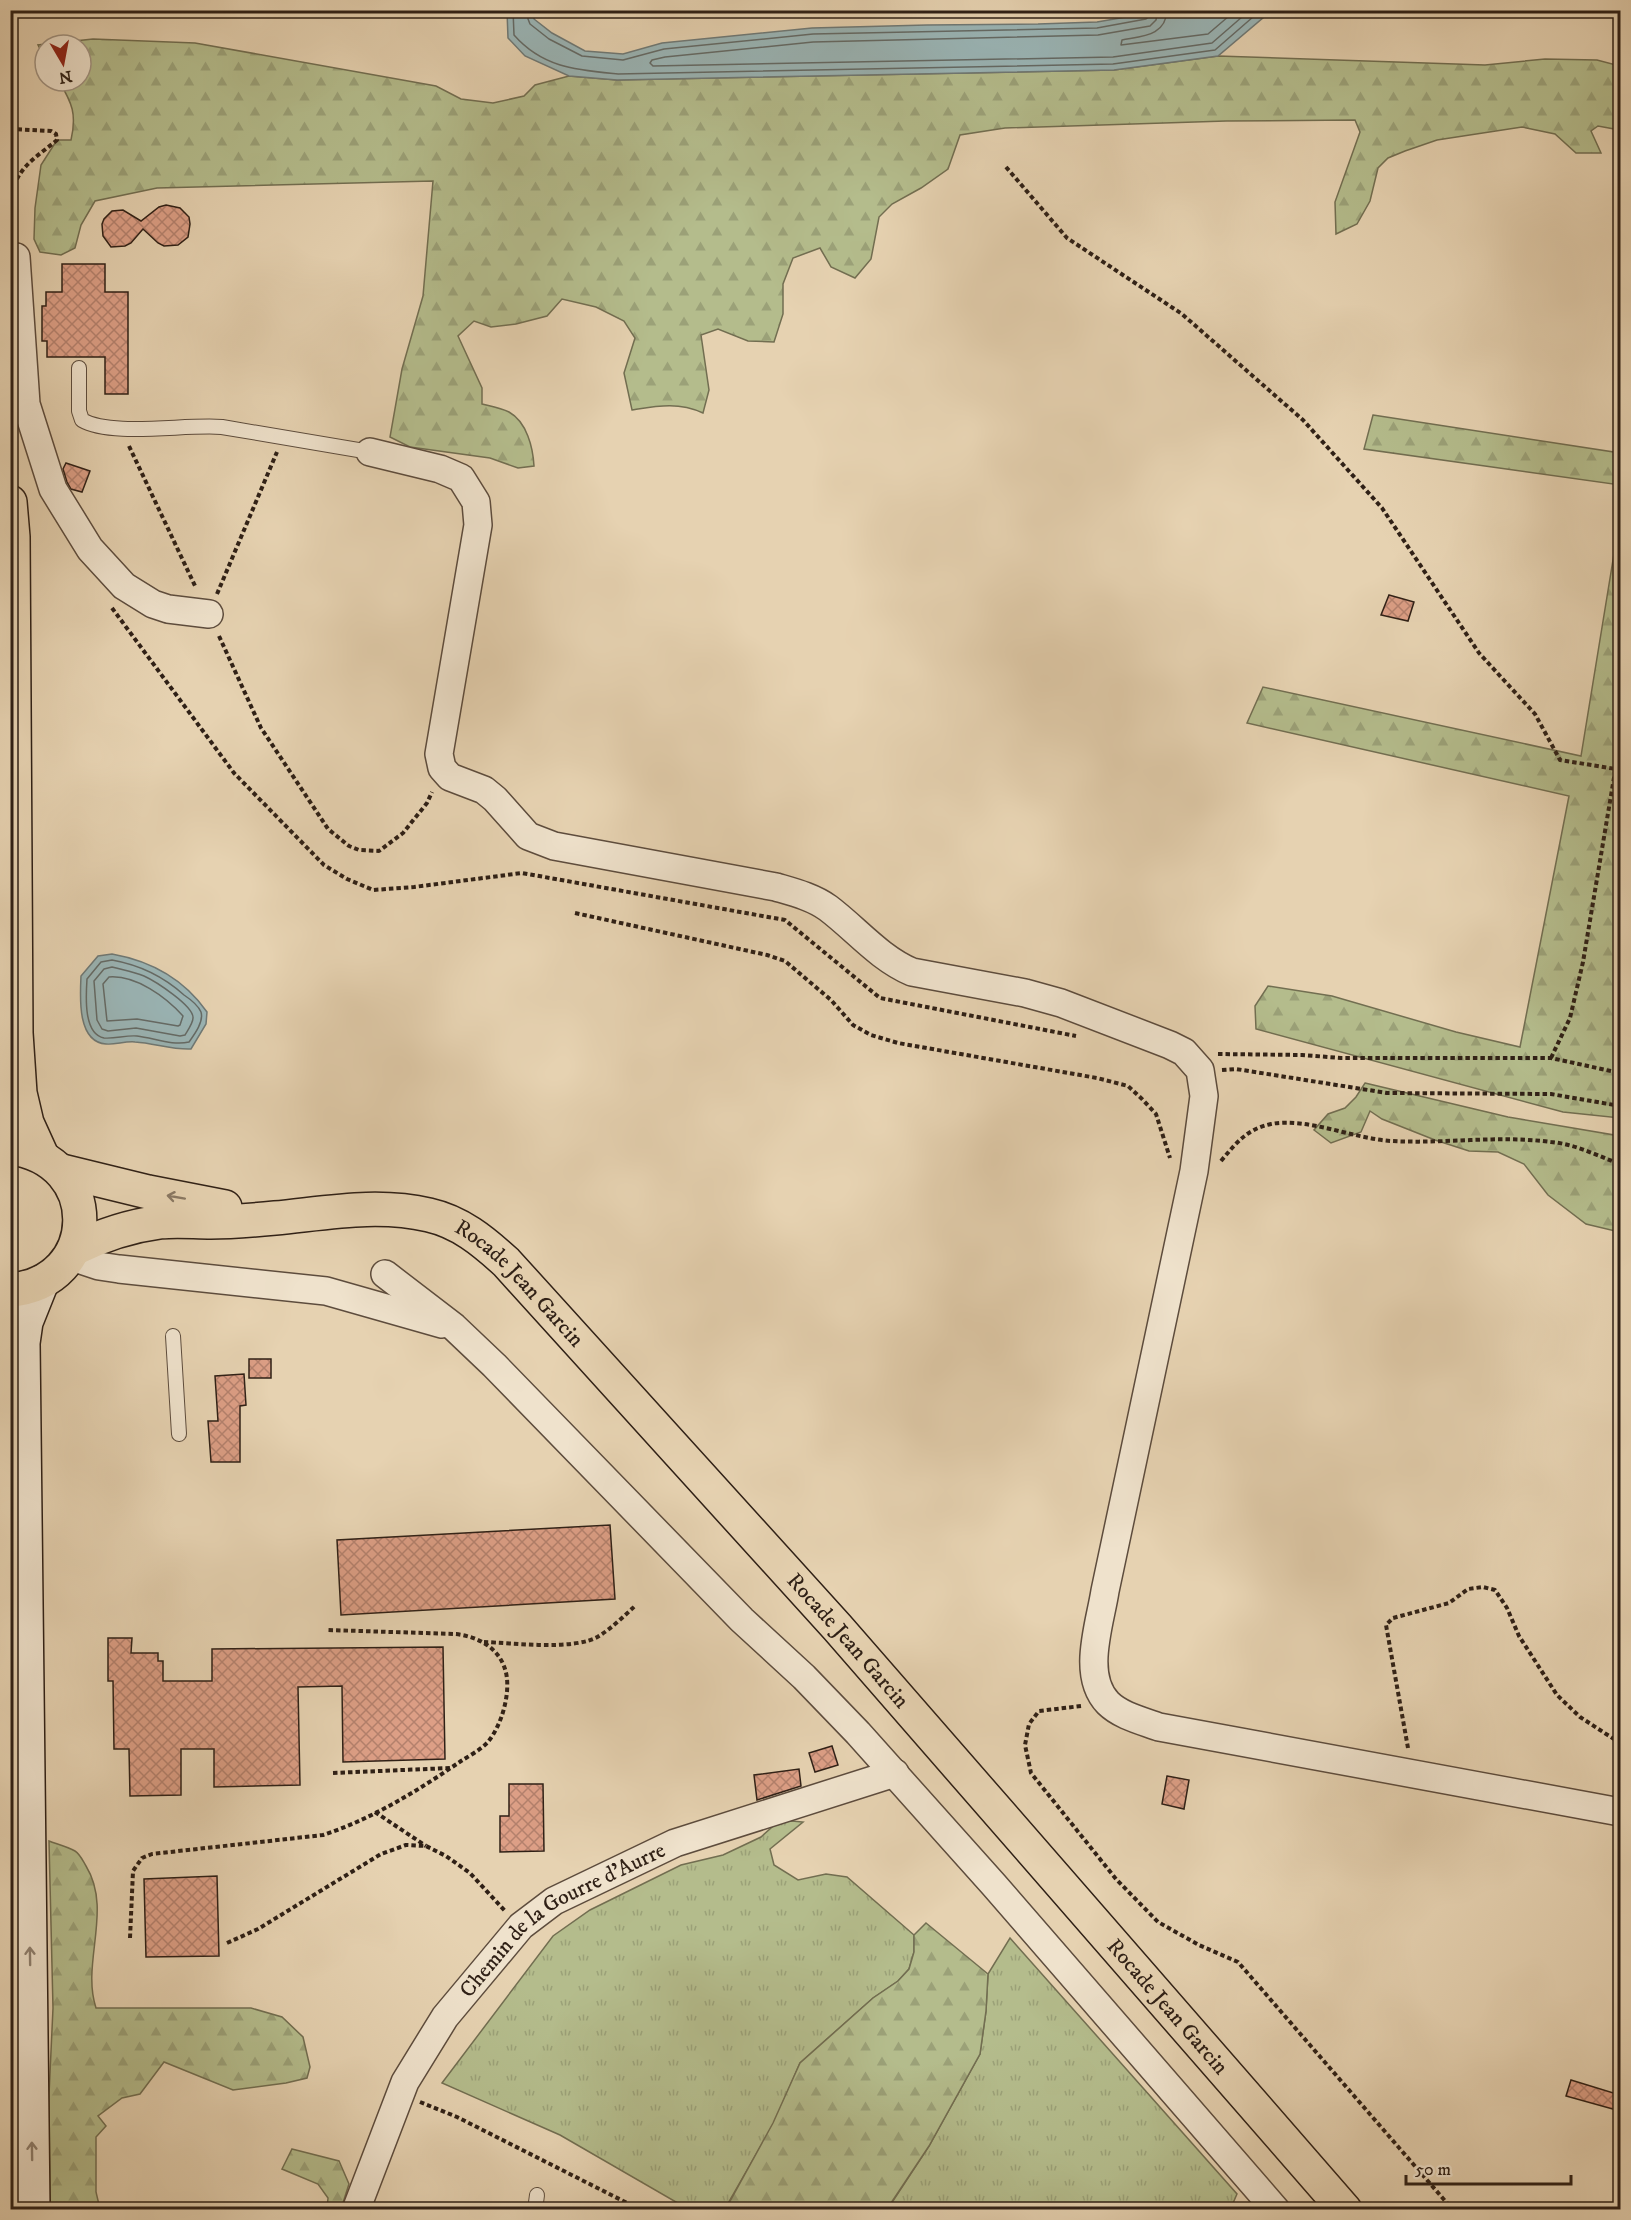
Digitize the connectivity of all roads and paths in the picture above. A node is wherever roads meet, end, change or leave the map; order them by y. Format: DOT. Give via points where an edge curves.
graph roads {
  1 [pos="10,129"];
  2 [pos="1006,167"];
  3 [pos="16,257"];
  4 [pos="79,368"];
  5 [pos="121,429"];
  6 [pos="284,438"];
  7 [pos="370,452"];
  8 [pos="10,502"];
  9 [pos="208,614"];
  10 [pos="1620,742"];
  11 [pos="442,768"];
  12 [pos="1616,769"];
  13 [pos="575,913"];
  14 [pos="1551,1058"];
  15 [pos="1197,1067"];
  16 [pos="1620,1073"];
  17 [pos="1620,1106"];
  18 [pos="10,1148"];
  19 [pos="52,1163"];
  20 [pos="1620,1164"];
  21 [pos="1172,1165"];
  22 [pos="1216,1167"];
  23 [pos="274,1218"];
  24 [pos="71,1253"];
  25 [pos="385,1274"];
  26 [pos="42,1282"];
  27 [pos="10,1290"];
  28 [pos="454,1327"];
  29 [pos="173,1336"];
  30 [pos="179,1434"];
  31 [pos="635,1606"];
  32 [pos="328,1630"];
  33 [pos="483,1642"];
  34 [pos="1105,1699"];
  35 [pos="1620,1743"];
  36 [pos="451,1768"];
  37 [pos="333,1773"];
  38 [pos="895,1773"];
  39 [pos="1411,1773"];
  40 [pos="375,1812"];
  41 [pos="1620,1812"];
  42 [pos="426,1846"];
  43 [pos="520,1926"];
  44 [pos="130,1938"];
  45 [pos="227,1943"];
  46 [pos="398,2100"];
  47 [pos="537,2195"];
  48 [pos="33,2210"];
  49 [pos="356,2210"];
  50 [pos="535,2210"];
  51 [pos="641,2210"];
  52 [pos="1276,2210"];
  53 [pos="1345,2210"];
  54 [pos="1453,2210"];
  1 -- 3 [label="path" via="51,131 57,140 24,167 15,184"];
  2 -- 12 [label="path" via="1067,238 1182,314 1303,420 1382,508 1479,652 1535,714 1560,760"];
  3 -- 9 [label="street" via="26,404 53,489 90,549 124,586 153,604"];
  4 -- 5 [label="lane" via="82,420 92,426"];
  5 -- 6 [label="lane" via="202,425"];
  5 -- 9 [label="path"];
  6 -- 7 [label="lane"];
  6 -- 9 [label="path"];
  7 -- 11 [label="street" via="440,469 460,478 476,502 478,525 440,742"];
  8 -- 19 [label="main road" via="20,1093 27,1123"];
  9 -- 11 [label="path" via="261,728 328,829 349,846 380,851 403,833 427,803"];
  10 -- 12 [label="path"];
  11 -- 15 [label="street" via="450,777 484,790 528,836 539,841 806,896 826,907 897,966 1061,1003 1170,1045 1184,1052"];
  12 -- 14 [label="path" via="1578,985 1570,1018"];
  13 -- 21 [label="path" via="785,961 831,1000 853,1025 889,1041 1128,1086 1156,1114"];
  14 -- 15 [label="path" via="1341,1058 1226,1053 1211,1055"];
  14 -- 16 [label="path"];
  15 -- 17 [label="path" via="1387,1094 1551,1094"];
  15 -- 34 [label="street" via="1204,1095 1194,1171 1096,1647 1094,1673"];
  18 -- 19 [label="main road, Rocade Jean Garcin" via="26,1150"];
  23 -- 19 [label="main road, Rocade Jean Garcin, one-way" via="148,1192"];
  19 -- 24 [label="main road" via="72,1184 78,1200 79,1233"];
  20 -- 22 [label="path" via="1553,1142 1391,1141 1293,1123 1255,1128 1239,1138"];
  23 -- 24 [label="main road, Rocade Jean Garcin" via="149,1224 108,1233"];
  23 -- 53 [label="main road, Rocade Jean Garcin" via="337,1210 402,1210 464,1228 486,1243 837,1627"];
  24 -- 26 [label="main road"];
  24 -- 28 [label="street" via="99,1266 118,1269 326,1291"];
  25 -- 28 [label="street"];
  26 -- 27 [label="main road"];
  48 -- 26 [label="main road, one-way" via="23,1343 26,1322"];
  28 -- 38 [label="street"];
  29 -- 30 [label="lane"];
  31 -- 33 [label="path" via="598,1637 584,1642"];
  32 -- 33 [label="path" via="456,1634"];
  33 -- 36 [label="path" via="499,1655 506,1671 506,1695 496,1731 486,1744"];
  34 -- 39 [label="street" via="1132,1718 1159,1727"];
  34 -- 54 [label="path" via="1039,1711 1029,1724 1024,1745 1031,1773 1116,1879 1158,1922 1238,1962"];
  35 -- 39 [label="path" via="1580,1717 1557,1695 1495,1590 1468,1589 1449,1603 1393,1618 1386,1625"];
  36 -- 37 [label="path"];
  36 -- 40 [label="path"];
  38 -- 43 [label="street, Chemin de la Gourre d'Aurre" via="675,1843 554,1901"];
  38 -- 52 [label="street"];
  39 -- 41 [label="street"];
  40 -- 42 [label="path"];
  40 -- 44 [label="path" via="350,1826 323,1834 142,1858 133,1871"];
  42 -- 43 [label="path" via="470,1873"];
  42 -- 45 [label="path" via="406,1845 381,1854 258,1929"];
  43 -- 46 [label="street, Chemin de la Gourre d'Aurre" via="445,2017"];
  46 -- 49 [label="street, Chemin de la Gourre d'Aurre"];
  46 -- 51 [label="path" via="417,2101 457,2117"];
  47 -- 50 [label="lane"];
}
